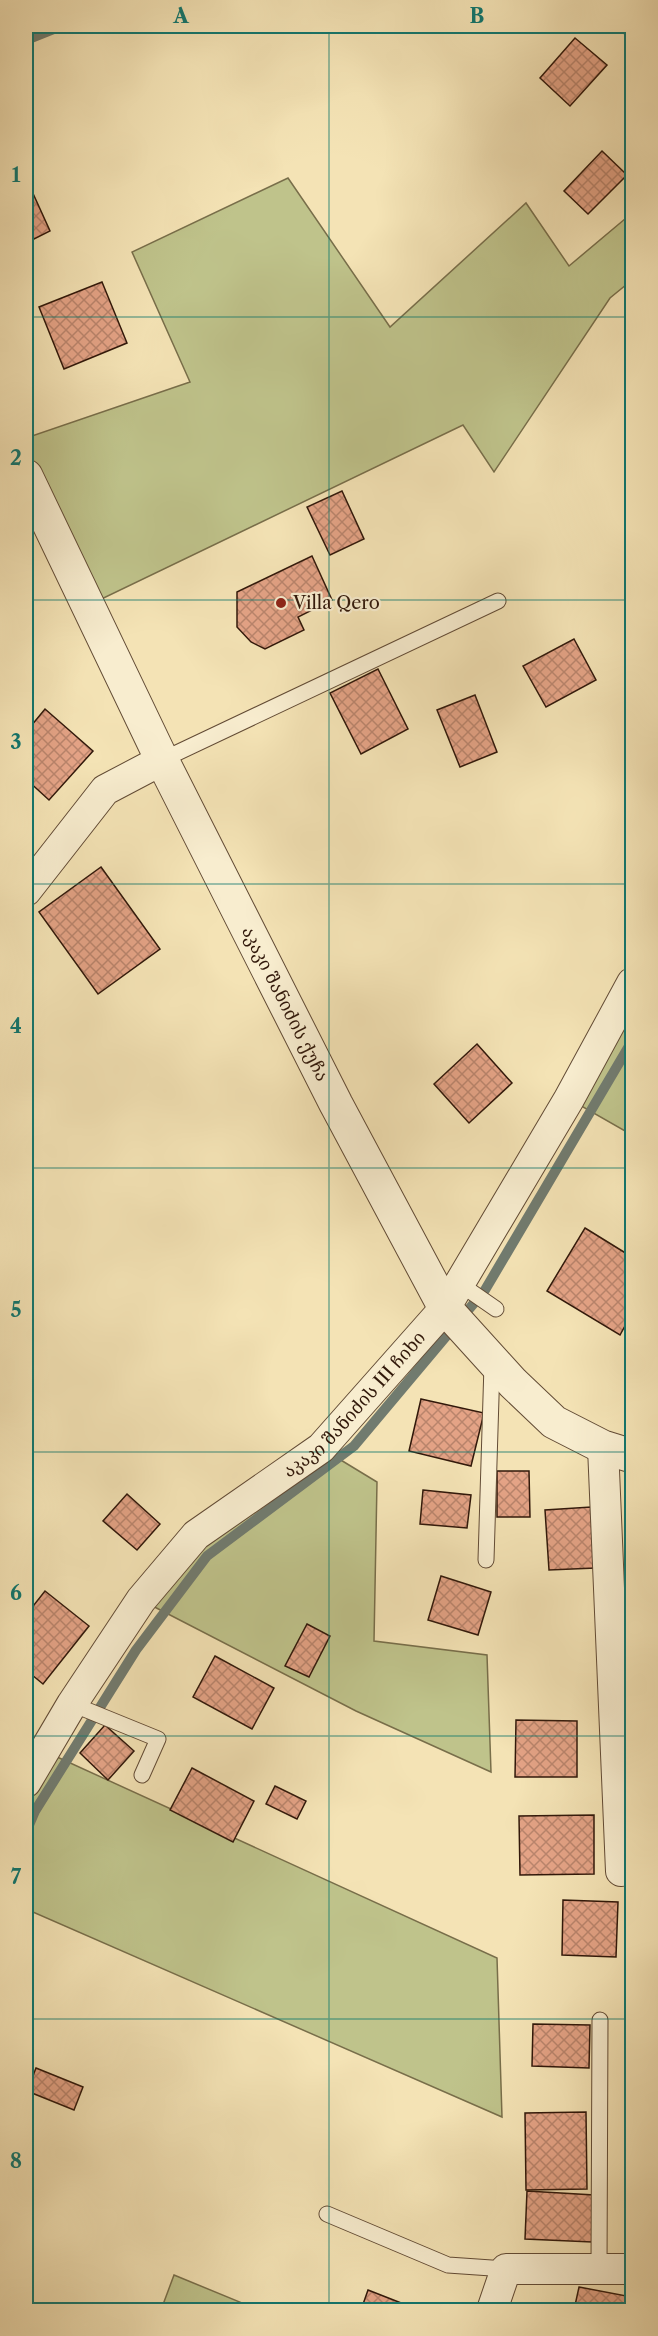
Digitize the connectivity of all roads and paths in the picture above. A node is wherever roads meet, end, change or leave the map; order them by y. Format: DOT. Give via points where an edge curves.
graph roads {
  1 [pos="628,26"];
  2 [pos="633,31"];
  3 [pos="26,476"];
  4 [pos="498,601"];
  5 [pos="162,760"];
  6 [pos="26,891"];
  7 [pos="633,982"];
  8 [pos="452,1296"];
  9 [pos="496,1310"];
  10 [pos="492,1359"];
  11 [pos="618,1451"];
  12 [pos="486,1560"];
  13 [pos="72,1704"];
  14 [pos="142,1775"];
  15 [pos="26,1782"];
  16 [pos="621,1871"];
  17 [pos="600,2020"];
  18 [pos="327,2214"];
  19 [pos="506,2269"];
  20 [pos="599,2269"];
  21 [pos="633,2269"];
  22 [pos="492,2310"];
  1 -- 2 [label="lane"];
  3 -- 5 [label="street, აკაკი შანიძის ქუჩა"];
  4 -- 5 [label="lane"];
  5 -- 6 [label="street" via="105,790"];
  5 -- 8 [label="street, აკაკი შანიძის ქუჩა" via="336,1104"];
  7 -- 8 [label="street, აკაკი შანიძის III ჩიხი"];
  8 -- 9 [label="lane"];
  8 -- 10 [label="street, აკაკი შანიძის ქუჩა"];
  8 -- 13 [label="street, აკაკი შანიძის III ჩიხი" via="321,1448 196,1535 141,1600"];
  10 -- 11 [label="street, აკაკი შანიძის ქუჩა" via="554,1422"];
  10 -- 12 [label="lane"];
  11 -- 16 [label="street"];
  13 -- 14 [label="lane" via="158,1739"];
  13 -- 15 [label="street, აკაკი შანიძის III ჩიხი"];
  17 -- 20 [label="lane"];
  18 -- 19 [label="lane" via="448,2265"];
  19 -- 20 [label="street"];
  19 -- 22 [label="street"];
  20 -- 21 [label="street"];
}
